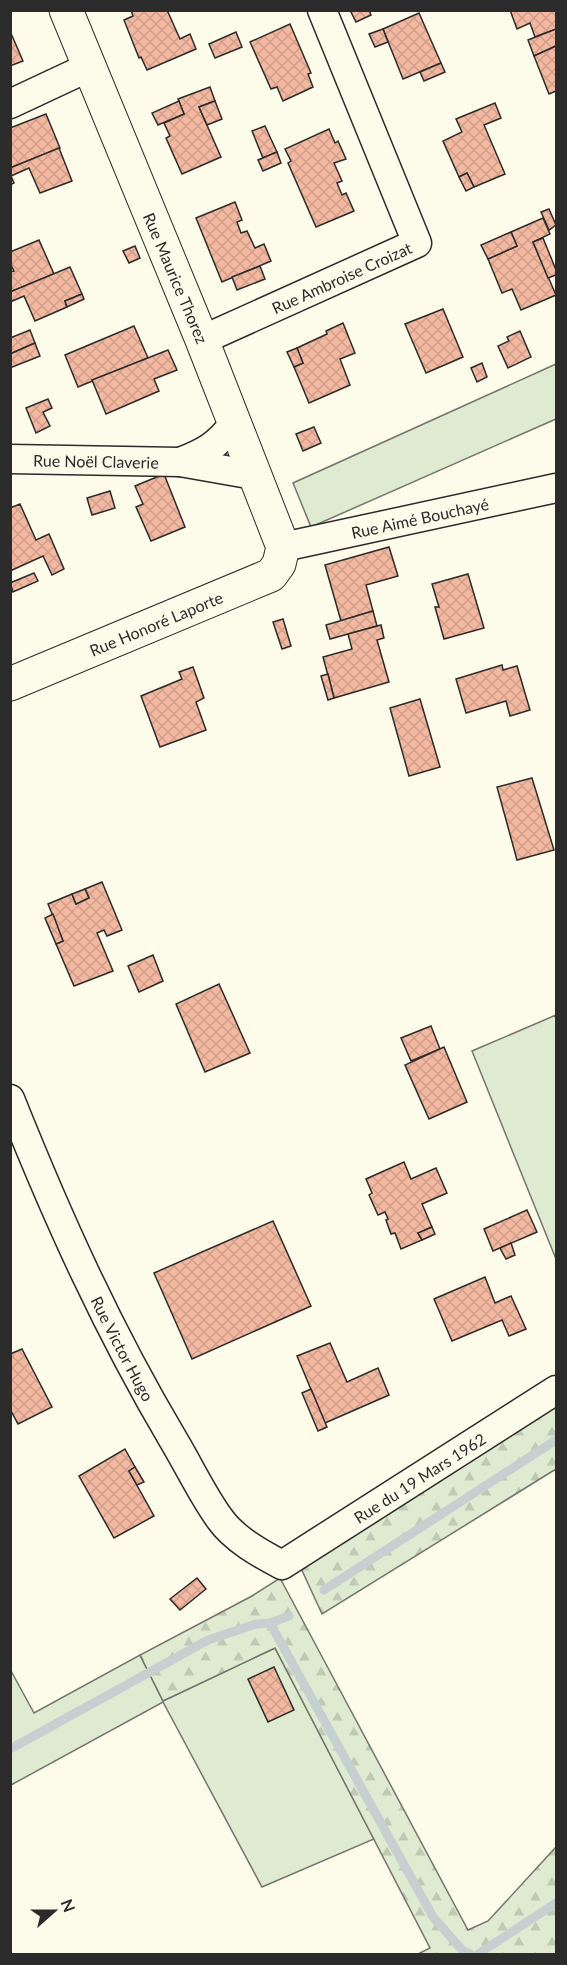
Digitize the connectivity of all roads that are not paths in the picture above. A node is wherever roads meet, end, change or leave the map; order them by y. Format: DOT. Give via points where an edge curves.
graph roads {
  1 [pos="66,10"];
  2 [pos="322,10"];
  3 [pos="88,67"];
  4 [pos="10,104"];
  5 [pos="202,340"];
  6 [pos="234,424"];
  7 [pos="10,459"];
  8 [pos="180,462"];
  9 [pos="254,475"];
  10 [pos="556,488"];
  11 [pos="283,547"];
  12 [pos="10,684"];
  13 [pos="10,1099"];
  14 [pos="556,1390"];
  15 [pos="282,1565"];
  1 -- 3 [label="street, Rue Maurice Thorez"];
  2 -- 5 [label="street, Rue Ambroise Croizat" via="417,243"];
  3 -- 4 [label="street"];
  3 -- 5 [label="street, Rue Maurice Thorez"];
  5 -- 6 [label="street, Rue Maurice Thorez"];
  6 -- 8 [label="street, Rue Noël Claverie" via="206,452"];
  6 -- 9 [label="street, Rue Maurice Thorez"];
  7 -- 8 [label="street, Rue Noël Claverie"];
  8 -- 9 [label="street, Rue Noël Claverie"];
  9 -- 11 [label="street, Rue Maurice Thorez"];
  10 -- 11 [label="street, Rue Aimé Bouchayé"];
  11 -- 12 [label="street, Rue Honoré Laporte" via="279,564 271,575"];
  13 -- 15 [label="street, Rue Victor Hugo" via="93,1294 155,1410 221,1521 254,1550"];
  14 -- 15 [label="street, Rue du 19 Mars 1962"];
}
